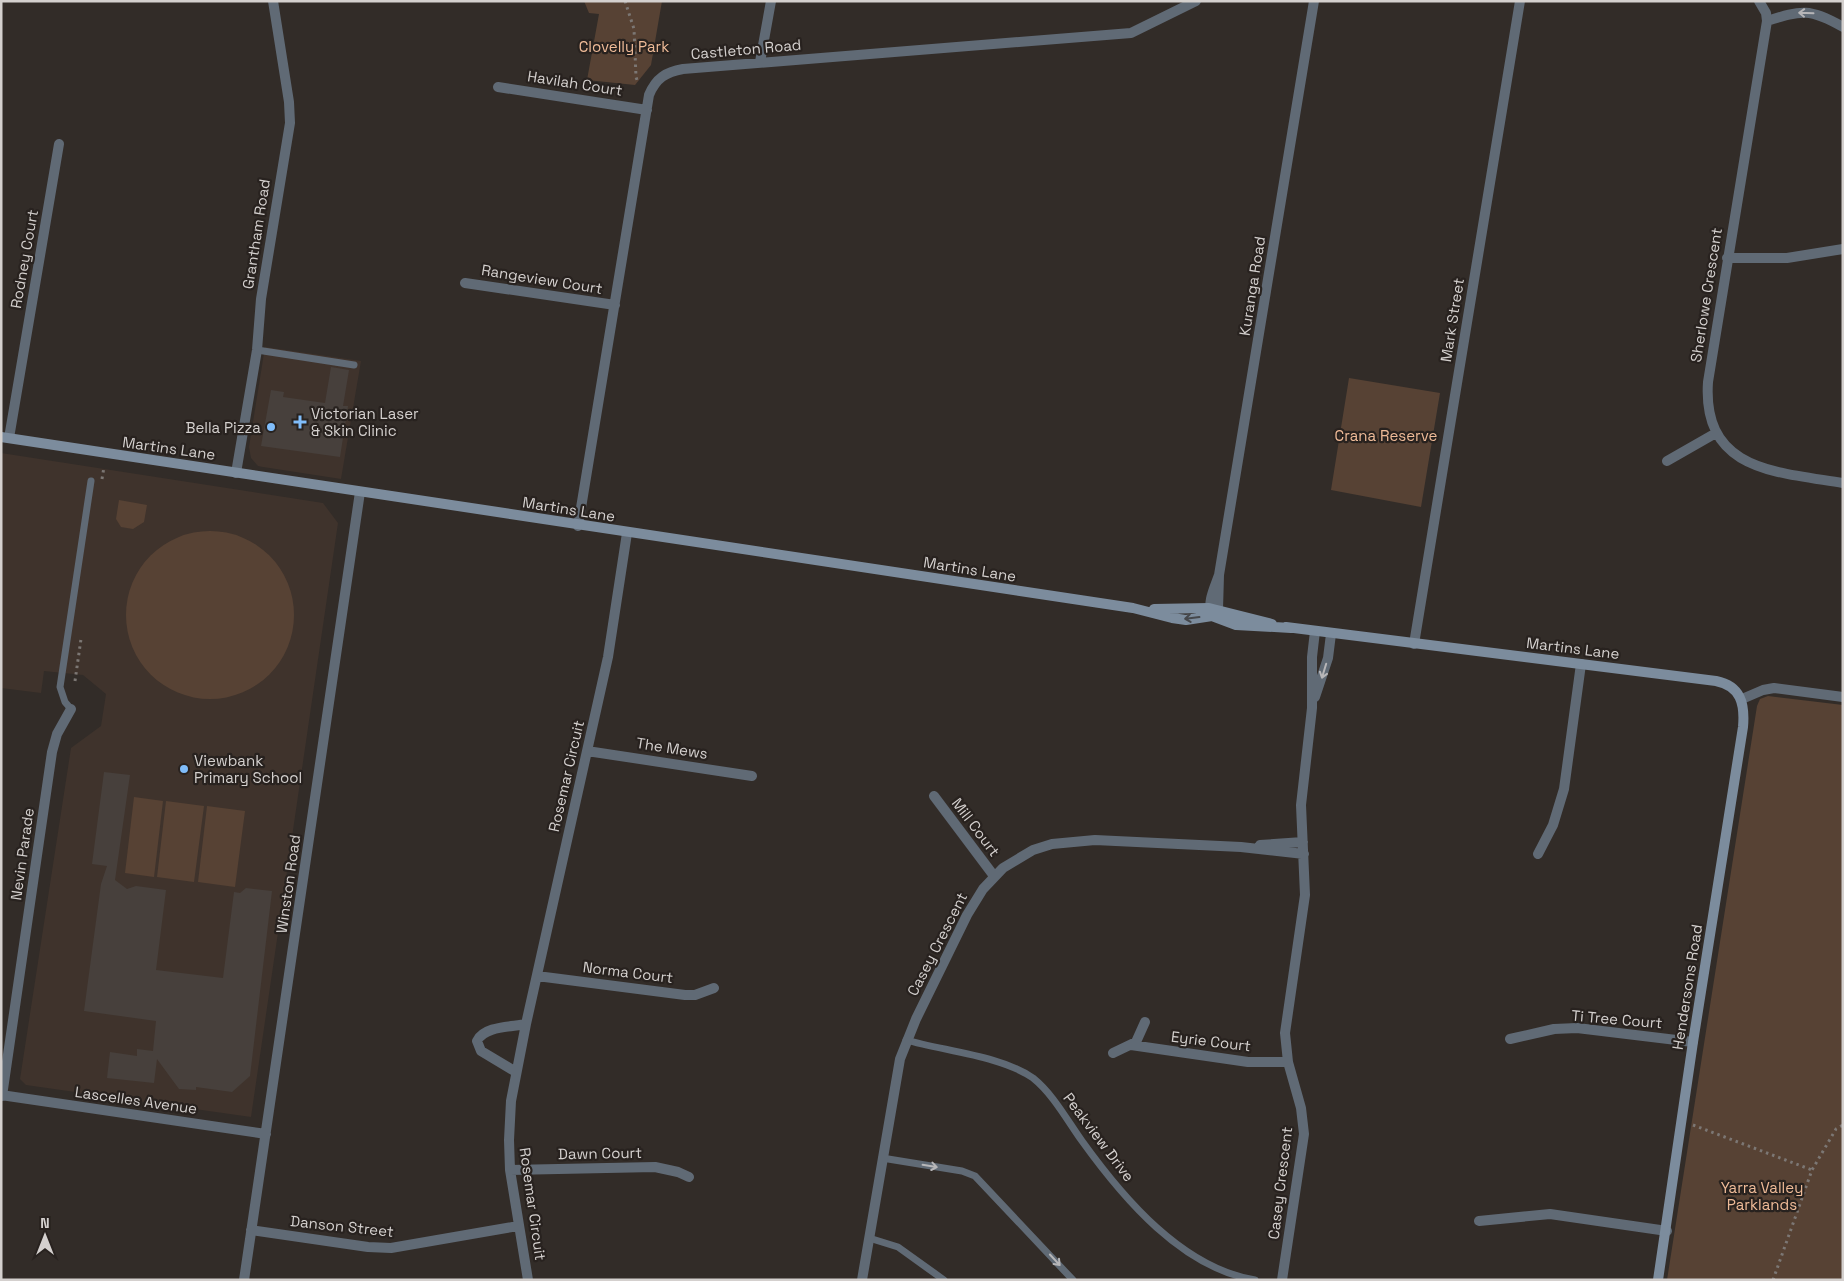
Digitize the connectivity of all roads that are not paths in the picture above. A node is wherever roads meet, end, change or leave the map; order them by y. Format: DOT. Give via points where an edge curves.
graph roads {
  1 [pos="272,1"];
  2 [pos="771,1"];
  3 [pos="1196,1"];
  4 [pos="1314,1"];
  5 [pos="1520,1"];
  6 [pos="1759,1"];
  7 [pos="1766,21"];
  8 [pos="1843,27"];
  9 [pos="760,62"];
  10 [pos="498,87"];
  11 [pos="647,110"];
  12 [pos="59,144"];
  13 [pos="1843,249"];
  14 [pos="1727,258"];
  15 [pos="465,283"];
  16 [pos="615,305"];
  17 [pos="257,350"];
  18 [pos="354,365"];
  19 [pos="1716,433"];
  20 [pos="5,438"];
  21 [pos="1667,461"];
  22 [pos="236,473"];
  23 [pos="91,481"];
  24 [pos="1843,483"];
  25 [pos="360,492"];
  26 [pos="578,526"];
  27 [pos="627,533"];
  28 [pos="1213,611"];
  29 [pos="1315,631"];
  30 [pos="1331,634"];
  31 [pos="1414,644"];
  32 [pos="1581,664"];
  33 [pos="1843,697"];
  34 [pos="1742,699"];
  35 [pos="1312,708"];
  36 [pos="71,709"];
  37 [pos="586,750"];
  38 [pos="752,776"];
  39 [pos="934,796"];
  40 [pos="1303,842"];
  41 [pos="1241,847"];
  42 [pos="1304,854"];
  43 [pos="1538,854"];
  44 [pos="994,876"];
  45 [pos="537,976"];
  46 [pos="714,988"];
  47 [pos="1145,1022"];
  48 [pos="526,1024"];
  49 [pos="1510,1039"];
  50 [pos="906,1040"];
  51 [pos="1693,1042"];
  52 [pos="1131,1046"];
  53 [pos="1114,1053"];
  54 [pos="1288,1062"];
  55 [pos="516,1072"];
  56 [pos="2,1095"];
  57 [pos="266,1134"];
  58 [pos="882,1158"];
  59 [pos="510,1170"];
  60 [pos="689,1177"];
  61 [pos="1479,1220"];
  62 [pos="518,1226"];
  63 [pos="251,1230"];
  64 [pos="1667,1231"];
  65 [pos="869,1238"];
  66 [pos="244,1280"];
  67 [pos="528,1280"];
  68 [pos="862,1280"];
  69 [pos="944,1280"];
  70 [pos="1073,1280"];
  71 [pos="1255,1280"];
  72 [pos="1282,1280"];
  73 [pos="1658,1280"];
  1 -- 17 [label="street, Grantham Road" via="290,113 261,299"];
  2 -- 9 [label="street"];
  3 -- 9 [label="street, Castleton Road" via="1130,33"];
  4 -- 28 [label="street, Kuranga Road"];
  5 -- 31 [label="street, Mark Street"];
  6 -- 7 [label="street" via="1766,13"];
  8 -- 7 [label="street, one-way" via="1828,17 1808,12"];
  7 -- 14 [label="street, Sherlowe Crescent"];
  9 -- 11 [label="street, Castleton Road" via="683,69 665,74 653,86"];
  10 -- 11 [label="street, Havilah Court"];
  11 -- 16 [label="street, Castleton Road"];
  12 -- 20 [label="street, Rodney Court"];
  13 -- 14 [label="street" via="1787,258"];
  14 -- 19 [label="street, Sherlowe Crescent" via="1708,382 1708,417"];
  15 -- 16 [label="street, Rangeview Court"];
  16 -- 26 [label="street, Castleton Road"];
  17 -- 18 [label="lane"];
  17 -- 22 [label="street, Grantham Road"];
  19 -- 21 [label="street"];
  19 -- 24 [label="street, Sherlowe Crescent" via="1732,452 1758,467"];
  20 -- 22 [label="street, Martins Lane"];
  22 -- 25 [label="street, Martins Lane"];
  23 -- 36 [label="lane" via="60,687"];
  25 -- 26 [label="street, Martins Lane"];
  25 -- 57 [label="street, Winston Road"];
  26 -- 27 [label="street, Martins Lane"];
  27 -- 28 [label="street, Martins Lane" via="1134,608 1186,620"];
  27 -- 37 [label="street, Rosemar Circuit" via="608,657"];
  28 -- 29 [label="street, Martins Lane" via="1236,625"];
  29 -- 30 [label="street, Martins Lane"];
  29 -- 35 [label="street, Casey Crescent"];
  30 -- 31 [label="street, Martins Lane"];
  30 -- 35 [label="street, Casey Crescent, one-way" via="1328,658"];
  31 -- 32 [label="street, Martins Lane"];
  32 -- 34 [label="street, Martins Lane" via="1726,683"];
  32 -- 43 [label="street" via="1564,789 1553,826"];
  33 -- 34 [label="street" via="1774,688"];
  34 -- 51 [label="street, Hendersons Road" via="1743,727"];
  35 -- 40 [label="street, Casey Crescent" via="1302,778"];
  36 -- 56 [label="street, Nevin Parade" via="60,727 52,752"];
  37 -- 38 [label="street, The Mews"];
  37 -- 45 [label="street, Rosemar Circuit"];
  39 -- 44 [label="street, Mill Court"];
  40 -- 41 [label="street, Casey Crescent"];
  40 -- 42 [label="street, Casey Crescent"];
  41 -- 42 [label="street, Casey Crescent"];
  41 -- 44 [label="street, Casey Crescent" via="1074,840 1033,850"];
  42 -- 54 [label="street, Casey Crescent" via="1305,895 1286,1021"];
  44 -- 50 [label="street, Casey Crescent" via="967,915"];
  45 -- 46 [label="street, Norma Court" via="685,995"];
  45 -- 48 [label="street, Rosemar Circuit"];
  47 -- 52 [label="street"];
  48 -- 55 [label="street, Rosemar Circuit"];
  48 -- 55 [label="street" via="486,1031 477,1041 481,1050"];
  49 -- 51 [label="street, Ti Tree Court" via="1554,1029 1577,1028"];
  50 -- 58 [label="street, Casey Crescent" via="896,1073"];
  50 -- 71 [label="lane, Peakview Drive" via="996,1061 1032,1077 1047,1092 1112,1181 1175,1243 1223,1272"];
  51 -- 64 [label="street, Hendersons Road"];
  52 -- 53 [label="street"];
  52 -- 54 [label="street, Eyrie Court" via="1248,1062"];
  54 -- 72 [label="street, Casey Crescent" via="1301,1108 1304,1134"];
  55 -- 59 [label="street, Rosemar Circuit" via="510,1125"];
  56 -- 57 [label="street, Lascelles Avenue"];
  57 -- 63 [label="street, Winston Road"];
  58 -- 65 [label="street, Casey Crescent"];
  58 -- 70 [label="lane, one-way" via="975,1176"];
  59 -- 60 [label="street, Dawn Court" via="655,1167"];
  59 -- 62 [label="street, Rosemar Circuit"];
  61 -- 64 [label="street" via="1550,1214"];
  62 -- 63 [label="street, Danson Street" via="391,1248"];
  62 -- 67 [label="street, Rosemar Circuit"];
  63 -- 66 [label="street, Winston Road"];
  64 -- 73 [label="street, Hendersons Road"];
  65 -- 68 [label="street, Casey Crescent"];
  65 -- 69 [label="lane" via="898,1247"];
}
